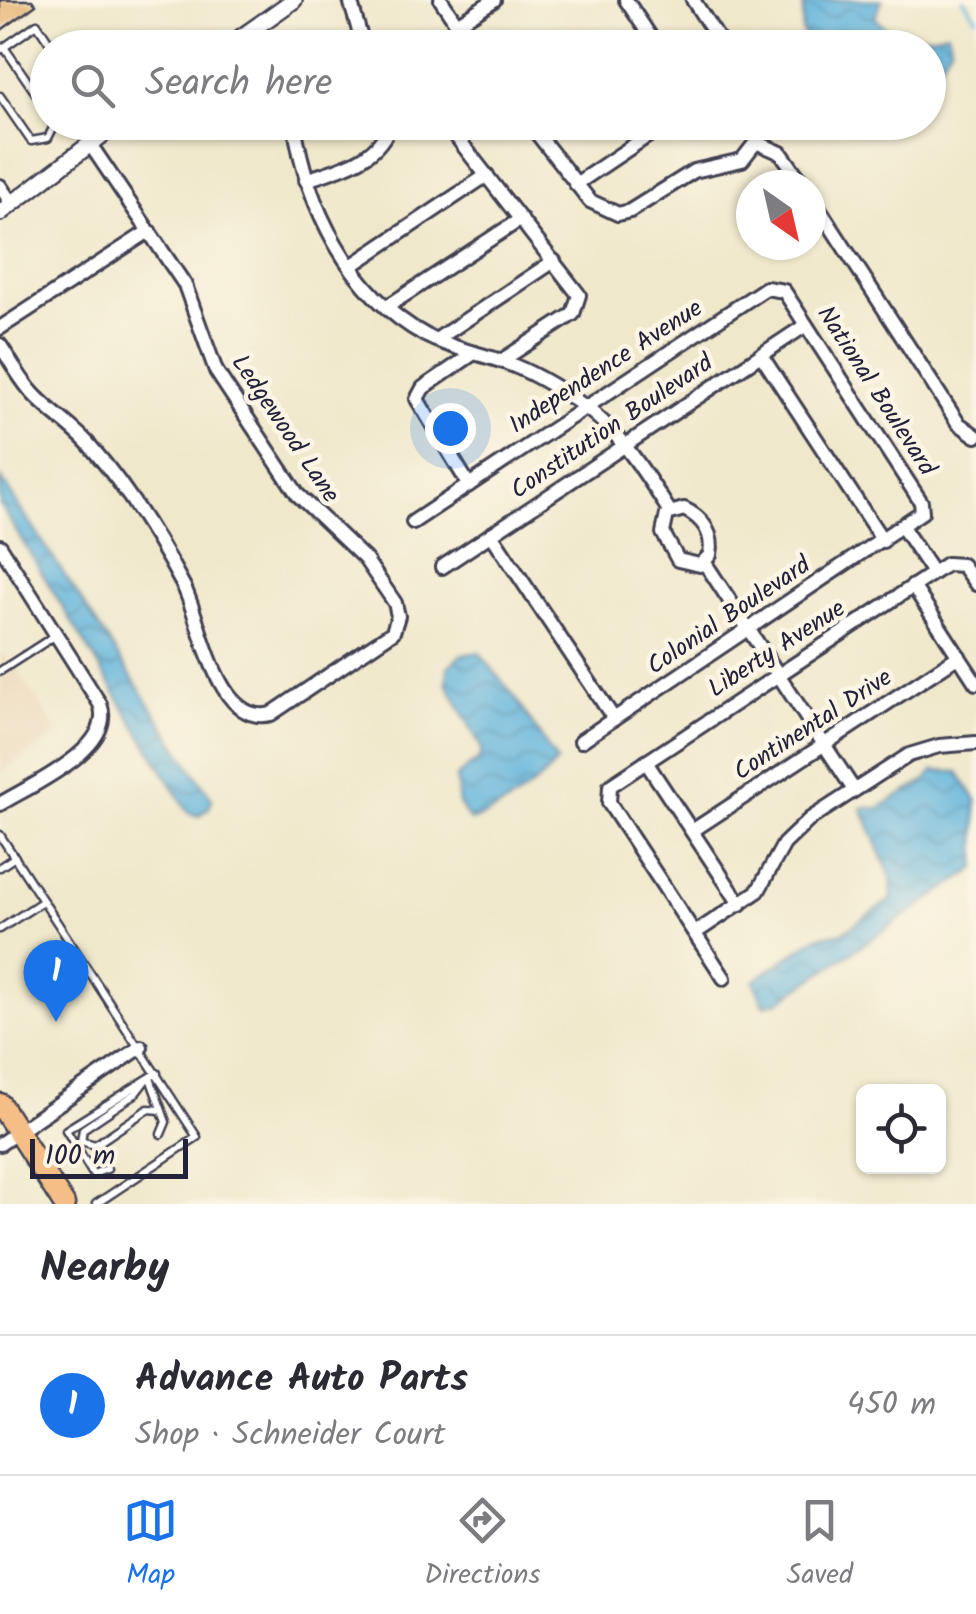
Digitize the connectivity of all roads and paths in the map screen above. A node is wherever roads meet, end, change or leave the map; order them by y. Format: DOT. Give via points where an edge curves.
graph roads {
  1 [pos="294,0"];
  2 [pos="350,0"];
  3 [pos="441,0"];
  4 [pos="494,0"];
  5 [pos="626,0"];
  6 [pos="692,0"];
  7 [pos="457,24"];
  8 [pos="254,28"];
  9 [pos="41,30"];
  10 [pos="251,30"];
  11 [pos="359,30"];
  12 [pos="461,30"];
  13 [pos="646,30"];
  14 [pos="712,30"];
  15 [pos="2,49"];
  16 [pos="30,87"];
  17 [pos="0,96"];
  18 [pos="30,139"];
  19 [pos="95,140"];
  20 [pos="298,140"];
  21 [pos="380,140"];
  22 [pos="460,140"];
  23 [pos="542,140"];
  24 [pos="642,140"];
  25 [pos="756,142"];
  26 [pos="90,144"];
  27 [pos="794,170"];
  28 [pos="488,175"];
  29 [pos="306,180"];
  30 [pos="576,184"];
  31 [pos="0,186"];
  32 [pos="6,209"];
  33 [pos="521,218"];
  34 [pos="826,219"];
  35 [pos="148,231"];
  36 [pos="554,261"];
  37 [pos="351,266"];
  38 [pos="775,287"];
  39 [pos="388,306"];
  40 [pos="806,325"];
  41 [pos="0,328"];
  42 [pos="436,340"];
  43 [pos="0,345"];
  44 [pos="474,353"];
  45 [pos="761,355"];
  46 [pos="502,361"];
  47 [pos="585,407"];
  48 [pos="976,436"];
  49 [pos="626,445"];
  50 [pos="469,484"];
  51 [pos="670,512"];
  52 [pos="413,522"];
  53 [pos="903,528"];
  54 [pos="492,534"];
  55 [pos="883,541"];
  56 [pos="0,546"];
  57 [pos="704,563"];
  58 [pos="442,566"];
  59 [pos="933,573"];
  60 [pos="976,584"];
  61 [pos="913,586"];
  62 [pos="748,630"];
  63 [pos="57,634"];
  64 [pos="959,656"];
  65 [pos="0,671"];
  66 [pos="778,675"];
  67 [pos="976,683"];
  68 [pos="614,719"];
  69 [pos="581,741"];
  70 [pos="976,743"];
  71 [pos="824,745"];
  72 [pos="646,762"];
  73 [pos="854,790"];
  74 [pos="0,804"];
  75 [pos="692,831"];
  76 [pos="0,835"];
  77 [pos="14,857"];
  78 [pos="0,867"];
  79 [pos="44,901"];
  80 [pos="740,904"];
  81 [pos="0,930"];
  82 [pos="695,933"];
  83 [pos="724,978"];
  84 [pos="140,1048"];
  85 [pos="151,1077"];
  86 [pos="0,1104"];
  87 [pos="161,1110"];
  88 [pos="160,1134"];
  89 [pos="9,1138"];
  90 [pos="107,1169"];
  91 [pos="64,1204"];
  92 [pos="96,1204"];
  1 -- 8 [label="street"];
  2 -- 11 [label="street"];
  3 -- 7 [label="street"];
  4 -- 7 [label="street"];
  5 -- 13 [label="street"];
  6 -- 14 [label="street"];
  7 -- 12 [label="street"];
  8 -- 10 [label="street"];
  9 -- 15 [label="lane" via="37,24"];
  15 -- 16 [label="lane"];
  17 -- 18 [label="lane"];
  19 -- 26 [label="street"];
  20 -- 29 [label="street"];
  21 -- 29 [label="street" via="370,155"];
  22 -- 28 [label="street"];
  23 -- 30 [label="street"];
  24 -- 30 [label="street"];
  25 -- 27 [label="street" via="781,152"];
  25 -- 30 [label="street" via="742,160 694,172 625,213 599,209"];
  26 -- 32 [label="street"];
  26 -- 35 [label="street, Ledgewood Lane"];
  28 -- 33 [label="street"];
  28 -- 37 [label="street"];
  29 -- 37 [label="street"];
  31 -- 32 [label="street"];
  33 -- 36 [label="street"];
  33 -- 39 [label="street"];
  34 -- 48 [label="street" via="958,423"];
  35 -- 41 [label="street"];
  35 -- 43 [label="street, Ledgewood Lane" via="185,286 224,384 304,503 369,564 396,606 397,622 384,640 271,714 240,709 212,666 183,585 100,458 30,390"];
  36 -- 42 [label="street"];
  36 -- 46 [label="street" via="580,302"];
  37 -- 39 [label="street"];
  38 -- 40 [label="street, National Boulevard"];
  38 -- 47 [label="street, Independence Avenue"];
  39 -- 42 [label="street"];
  40 -- 45 [label="street, Constitution Boulevard"];
  40 -- 53 [label="street, National Boulevard" via="921,502 921,514"];
  42 -- 44 [label="street"];
  44 -- 46 [label="street"];
  44 -- 50 [label="street" via="422,388 417,400"];
  45 -- 49 [label="street, Constitution Boulevard"];
  45 -- 55 [label="street"];
  46 -- 47 [label="street"];
  47 -- 49 [label="street"];
  47 -- 50 [label="street, Independence Avenue"];
  49 -- 51 [label="street"];
  49 -- 54 [label="street, Constitution Boulevard"];
  50 -- 52 [label="street, Independence Avenue"];
  51 -- 57 [label="street" via="662,528 669,548 682,562"];
  51 -- 57 [label="street" via="684,509 703,523 712,544"];
  53 -- 55 [label="street, Colonial Boulevard"];
  53 -- 59 [label="street"];
  54 -- 58 [label="street, Constitution Boulevard"];
  54 -- 68 [label="street"];
  55 -- 62 [label="street, Colonial Boulevard"];
  56 -- 63 [label="street"];
  57 -- 62 [label="street"];
  59 -- 60 [label="street" via="958,563"];
  59 -- 61 [label="street, Liberty Avenue"];
  61 -- 64 [label="street"];
  61 -- 66 [label="street, Liberty Avenue"];
  62 -- 66 [label="street"];
  62 -- 68 [label="street, Colonial Boulevard"];
  63 -- 65 [label="lane"];
  63 -- 74 [label="street" via="100,704 103,726 93,744"];
  64 -- 67 [label="street"];
  64 -- 71 [label="street, Continental Drive"];
  66 -- 71 [label="street"];
  66 -- 72 [label="street, Liberty Avenue"];
  68 -- 69 [label="street, Colonial Boulevard"];
  70 -- 73 [label="street" via="916,752"];
  71 -- 73 [label="street"];
  71 -- 75 [label="street, Continental Drive"];
  72 -- 75 [label="street"];
  72 -- 82 [label="street, Liberty Avenue" via="612,784 608,800"];
  73 -- 80 [label="street" via="798,828 761,887"];
  75 -- 80 [label="street"];
  76 -- 77 [label="lane"];
  77 -- 78 [label="lane"];
  77 -- 79 [label="lane"];
  79 -- 81 [label="lane"];
  79 -- 84 [label="lane"];
  80 -- 82 [label="street"];
  82 -- 83 [label="street, Liberty Avenue"];
  84 -- 85 [label="lane"];
  84 -- 89 [label="street"];
  85 -- 87 [label="lane"];
  85 -- 87 [label="lane" via="83,1129 81,1141 94,1144 148,1109"];
  85 -- 90 [label="lane" via="66,1130 93,1174"];
  85 -- 92 [label="lane" via="197,1137"];
  86 -- 89 [label="main road"];
  87 -- 88 [label="lane" via="166,1122"];
  89 -- 91 [label="main road"];
}
